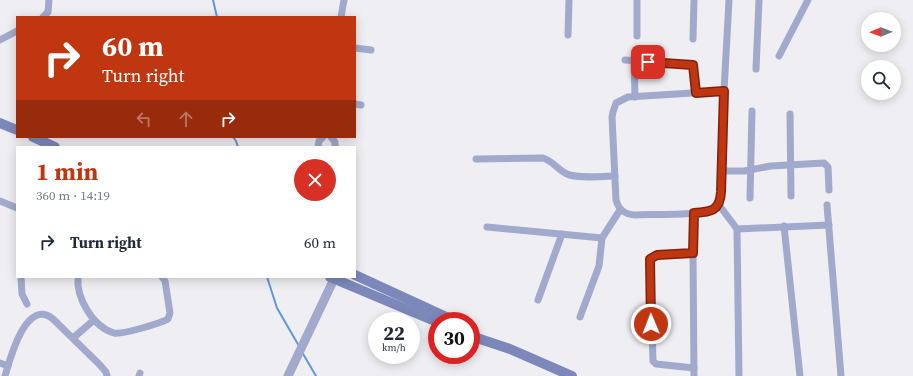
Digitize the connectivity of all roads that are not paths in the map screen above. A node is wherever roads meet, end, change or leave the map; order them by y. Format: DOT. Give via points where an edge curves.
graph roads {
  1 [pos="48,0"];
  2 [pos="344,0"];
  3 [pos="569,0"];
  4 [pos="638,0"];
  5 [pos="694,0"];
  6 [pos="729,0"];
  7 [pos="759,0"];
  8 [pos="808,0"];
  9 [pos="48,15"];
  10 [pos="341,16"];
  11 [pos="16,32"];
  12 [pos="568,35"];
  13 [pos="636,36"];
  14 [pos="693,39"];
  15 [pos="0,40"];
  16 [pos="356,48"];
  17 [pos="371,50"];
  18 [pos="779,56"];
  19 [pos="625,60"];
  20 [pos="634,61"];
  21 [pos="756,69"];
  22 [pos="724,91"];
  23 [pos="696,93"];
  24 [pos="635,97"];
  25 [pos="752,112"];
  26 [pos="790,114"];
  27 [pos="0,123"];
  28 [pos="16,130"];
  29 [pos="35,138"];
  30 [pos="54,146"];
  31 [pos="476,159"];
  32 [pos="790,165"];
  33 [pos="750,170"];
  34 [pos="722,171"];
  35 [pos="615,176"];
  36 [pos="829,190"];
  37 [pos="791,196"];
  38 [pos="750,198"];
  39 [pos="0,201"];
  40 [pos="719,205"];
  41 [pos="827,205"];
  42 [pos="16,208"];
  43 [pos="620,210"];
  44 [pos="694,213"];
  45 [pos="829,224"];
  46 [pos="784,226"];
  47 [pos="487,227"];
  48 [pos="737,229"];
  49 [pos="562,234"];
  50 [pos="602,238"];
  51 [pos="693,253"];
  52 [pos="356,275"];
  53 [pos="21,278"];
  54 [pos="78,278"];
  55 [pos="163,278"];
  56 [pos="333,278"];
  57 [pos="538,300"];
  58 [pos="27,304"];
  59 [pos="435,312"];
  60 [pos="580,317"];
  61 [pos="428,318"];
  62 [pos="94,320"];
  63 [pos="480,333"];
  64 [pos="73,338"];
  65 [pos="480,339"];
  66 [pos="510,349"];
  67 [pos="0,363"];
  68 [pos="8,366"];
  69 [pos="694,372"];
  70 [pos="5,376"];
  71 [pos="107,376"];
  72 [pos="288,376"];
  73 [pos="572,376"];
  74 [pos="739,376"];
  75 [pos="800,376"];
  76 [pos="841,376"];
  1 -- 9 [label="street"];
  2 -- 10 [label="street"];
  3 -- 12 [label="street"];
  4 -- 13 [label="street"];
  5 -- 14 [label="street"];
  6 -- 22 [label="street"];
  7 -- 21 [label="street"];
  8 -- 18 [label="street"];
  11 -- 15 [label="street"];
  16 -- 17 [label="street"];
  19 -- 20 [label="street"];
  20 -- 23 [label="street" via="693,65"];
  20 -- 24 [label="street"];
  22 -- 23 [label="street"];
  22 -- 34 [label="street"];
  23 -- 24 [label="street"];
  24 -- 35 [label="street" via="620,100 613,112"];
  25 -- 33 [label="street"];
  26 -- 32 [label="street"];
  27 -- 28 [label="main road"];
  29 -- 30 [label="main road"];
  31 -- 35 [label="street" via="544,158 571,176"];
  32 -- 33 [label="street"];
  32 -- 36 [label="street" via="826,164"];
  32 -- 37 [label="street"];
  33 -- 34 [label="street"];
  33 -- 38 [label="street"];
  34 -- 40 [label="street"];
  35 -- 43 [label="street" via="616,200"];
  39 -- 42 [label="street"];
  40 -- 44 [label="street" via="714,210"];
  40 -- 48 [label="street"];
  41 -- 45 [label="street"];
  43 -- 44 [label="street" via="634,215"];
  43 -- 50 [label="street"];
  44 -- 51 [label="street"];
  45 -- 46 [label="street"];
  45 -- 76 [label="street"];
  46 -- 48 [label="street"];
  46 -- 75 [label="street"];
  47 -- 49 [label="street"];
  48 -- 74 [label="street"];
  49 -- 50 [label="street"];
  49 -- 57 [label="street"];
  50 -- 60 [label="street" via="599,266"];
  51 -- 69 [label="street"];
  51 -- 69 [label="street" via="657,255 650,261 652,361"];
  52 -- 59 [label="main road"];
  53 -- 58 [label="street" via="22,294"];
  54 -- 62 [label="street" via="80,294"];
  55 -- 62 [label="street" via="170,313 167,320 119,333"];
  56 -- 61 [label="main road"];
  56 -- 72 [label="street"];
  62 -- 64 [label="street"];
  63 -- 66 [label="main road"];
  64 -- 68 [label="street" via="51,317 39,314 21,332"];
  64 -- 71 [label="street" via="99,364"];
  65 -- 66 [label="main road"];
  66 -- 73 [label="main road"];
  67 -- 68 [label="street"];
  68 -- 70 [label="street"];
}
